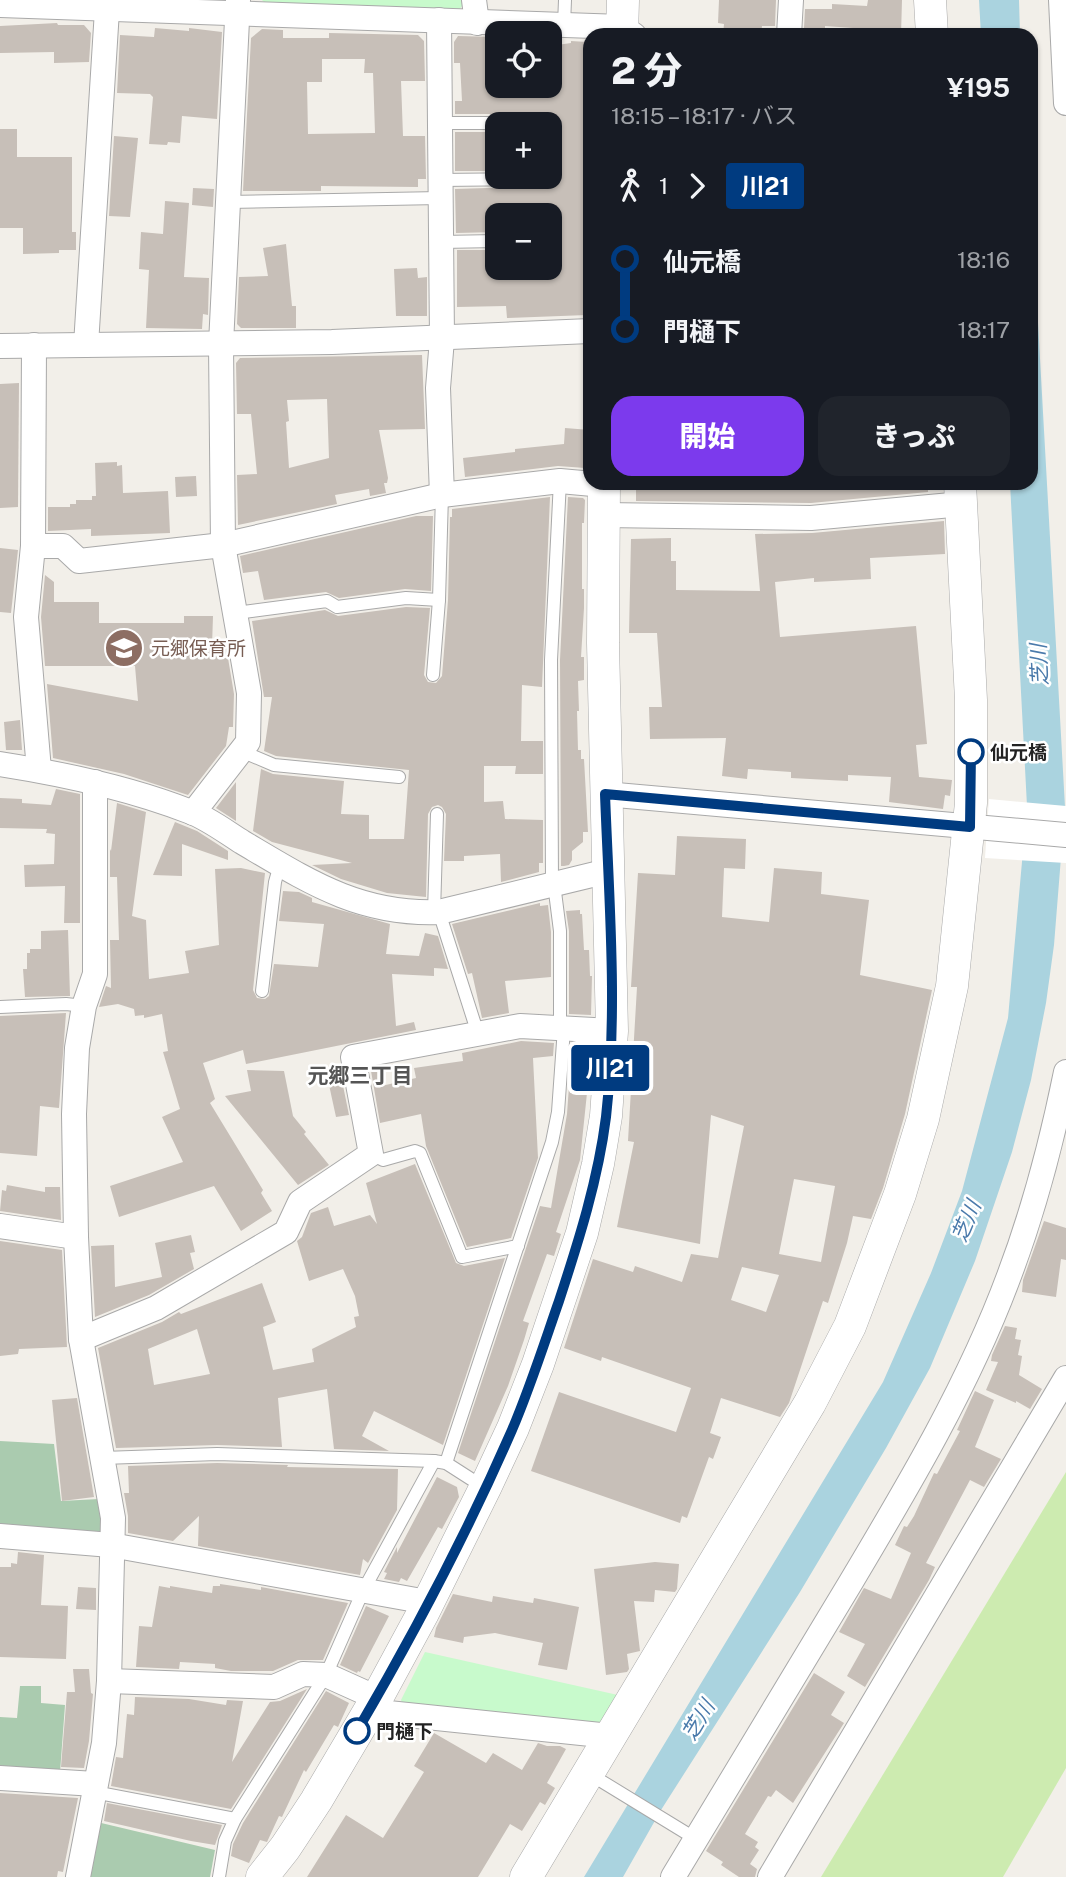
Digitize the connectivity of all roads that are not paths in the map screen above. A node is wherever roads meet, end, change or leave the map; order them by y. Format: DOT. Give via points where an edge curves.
graph roads {
  1 [pos="565,0"];
  2 [pos="791,0"];
  3 [pos="930,0"];
  4 [pos="1061,0"];
  5 [pos="0,5"];
  6 [pos="238,7"];
  7 [pos="107,10"];
  8 [pos="476,11"];
  9 [pos="439,20"];
  10 [pos="625,24"];
  11 [pos="564,26"];
  12 [pos="789,28"];
  13 [pos="932,28"];
  14 [pos="1066,97"];
  15 [pos="1066,103"];
  16 [pos="440,123"];
  17 [pos="485,123"];
  18 [pos="485,184"];
  19 [pos="440,189"];
  20 [pos="228,202"];
  21 [pos="485,241"];
  22 [pos="441,242"];
  23 [pos="583,331"];
  24 [pos="442,339"];
  25 [pos="221,344"];
  26 [pos="34,345"];
  27 [pos="86,345"];
  28 [pos="0,346"];
  29 [pos="559,481"];
  30 [pos="583,488"];
  31 [pos="961,493"];
  32 [pos="604,494"];
  33 [pos="442,495"];
  34 [pos="33,545"];
  35 [pos="223,545"];
  36 [pos="439,600"];
  37 [pos="236,613"];
  38 [pos="433,675"];
  39 [pos="241,751"];
  40 [pos="0,764"];
  41 [pos="39,770"];
  42 [pos="399,777"];
  43 [pos="94,782"];
  44 [pos="605,794"];
  45 [pos="193,813"];
  46 [pos="437,814"];
  47 [pos="979,828"];
  48 [pos="1066,835"];
  49 [pos="280,864"];
  50 [pos="608,871"];
  51 [pos="553,884"];
  52 [pos="436,912"];
  53 [pos="262,992"];
  54 [pos="84,1006"];
  55 [pos="0,1007"];
  56 [pos="562,1028"];
  57 [pos="611,1031"];
  58 [pos="478,1034"];
  59 [pos="1066,1072"];
  60 [pos="371,1154"];
  61 [pos="0,1226"];
  62 [pos="76,1237"];
  63 [pos="518,1246"];
  64 [pos="81,1339"];
  65 [pos="1066,1378"];
  66 [pos="103,1458"];
  67 [pos="440,1462"];
  68 [pos="485,1488"];
  69 [pos="0,1536"];
  70 [pos="111,1545"];
  71 [pos="363,1591"];
  72 [pos="427,1602"];
  73 [pos="326,1675"];
  74 [pos="109,1681"];
  75 [pos="373,1704"];
  76 [pos="610,1736"];
  77 [pos="587,1773"];
  78 [pos="0,1777"];
  79 [pos="95,1788"];
  80 [pos="235,1819"];
  81 [pos="696,1839"];
  82 [pos="78,1877"];
  83 [pos="219,1877"];
  84 [pos="262,1877"];
  85 [pos="526,1877"];
  86 [pos="673,1877"];
  87 [pos="770,1877"];
  1 -- 11 [label="lane"];
  2 -- 12 [label="street"];
  3 -- 13 [label="street"];
  4 -- 14 [label="street"];
  5 -- 7 [label="street"];
  6 -- 7 [label="street"];
  6 -- 9 [label="street"];
  6 -- 20 [label="street"];
  7 -- 27 [label="street"];
  8 -- 9 [label="street"];
  8 -- 11 [label="street"];
  9 -- 16 [label="street"];
  10 -- 11 [label="street"];
  14 -- 15 [label="street"];
  16 -- 17 [label="lane"];
  16 -- 19 [label="street"];
  18 -- 19 [label="lane"];
  19 -- 20 [label="lane"];
  19 -- 22 [label="street"];
  20 -- 25 [label="street"];
  21 -- 22 [label="lane"];
  22 -- 24 [label="street"];
  23 -- 24 [label="street"];
  24 -- 25 [label="street"];
  24 -- 33 [label="street" via="438,388"];
  25 -- 27 [label="street"];
  25 -- 35 [label="street"];
  26 -- 27 [label="street"];
  26 -- 28 [label="street"];
  26 -- 34 [label="street"];
  29 -- 30 [label="street"];
  29 -- 33 [label="street"];
  29 -- 51 [label="lane" via="551,660"];
  31 -- 32 [label="street" via="811,518"];
  31 -- 47 [label="street"];
  32 -- 44 [label="street"];
  33 -- 35 [label="street"];
  33 -- 36 [label="lane"];
  34 -- 35 [label="street" via="63,547 79,561"];
  34 -- 41 [label="street" via="26,617"];
  35 -- 37 [label="street"];
  36 -- 37 [label="lane" via="406,598 337,607 327,601"];
  36 -- 38 [label="lane"];
  37 -- 39 [label="street" via="250,693 248,742"];
  39 -- 42 [label="lane" via="274,765"];
  39 -- 45 [label="street"];
  40 -- 41 [label="street"];
  41 -- 43 [label="street"];
  43 -- 45 [label="street"];
  43 -- 54 [label="street" via="95,974"];
  44 -- 47 [label="street"];
  44 -- 50 [label="street"];
  45 -- 49 [label="street"];
  46 -- 52 [label="lane"];
  47 -- 48 [label="street"];
  47 -- 76 [label="street" via="923,1119 850,1326 810,1403"];
  49 -- 52 [label="street" via="319,887 373,907"];
  49 -- 53 [label="lane"];
  50 -- 51 [label="street"];
  50 -- 57 [label="street"];
  51 -- 52 [label="street"];
  51 -- 56 [label="lane" via="560,932"];
  52 -- 58 [label="lane"];
  54 -- 55 [label="lane"];
  54 -- 62 [label="street" via="76,1048"];
  56 -- 57 [label="street"];
  56 -- 58 [label="street" via="520,1026"];
  56 -- 63 [label="lane" via="552,1142"];
  57 -- 68 [label="street" via="606,1116 582,1233 533,1377"];
  58 -- 60 [label="street" via="353,1057"];
  59 -- 81 [label="street" via="1036,1199 1009,1278 943,1425"];
  60 -- 63 [label="lane" via="383,1160 419,1153 462,1257"];
  60 -- 64 [label="street" via="300,1202 286,1232 156,1308"];
  61 -- 62 [label="street"];
  62 -- 64 [label="street"];
  63 -- 67 [label="lane"];
  64 -- 66 [label="street"];
  65 -- 87 [label="street"];
  66 -- 67 [label="lane" via="217,1454"];
  66 -- 70 [label="street" via="113,1518"];
  67 -- 68 [label="lane"];
  67 -- 71 [label="lane"];
  68 -- 72 [label="street"];
  69 -- 70 [label="street"];
  70 -- 71 [label="street"];
  70 -- 74 [label="street"];
  71 -- 72 [label="street"];
  71 -- 73 [label="lane"];
  72 -- 75 [label="street"];
  73 -- 74 [label="street" via="303,1674 274,1687"];
  73 -- 75 [label="street"];
  73 -- 80 [label="lane"];
  74 -- 79 [label="street"];
  75 -- 76 [label="street"];
  75 -- 84 [label="street" via="316,1801"];
  76 -- 77 [label="street"];
  77 -- 81 [label="lane"];
  77 -- 85 [label="street"];
  78 -- 79 [label="street"];
  79 -- 80 [label="lane"];
  79 -- 82 [label="street"];
  80 -- 83 [label="lane" via="225,1841"];
  81 -- 86 [label="street"];
}
